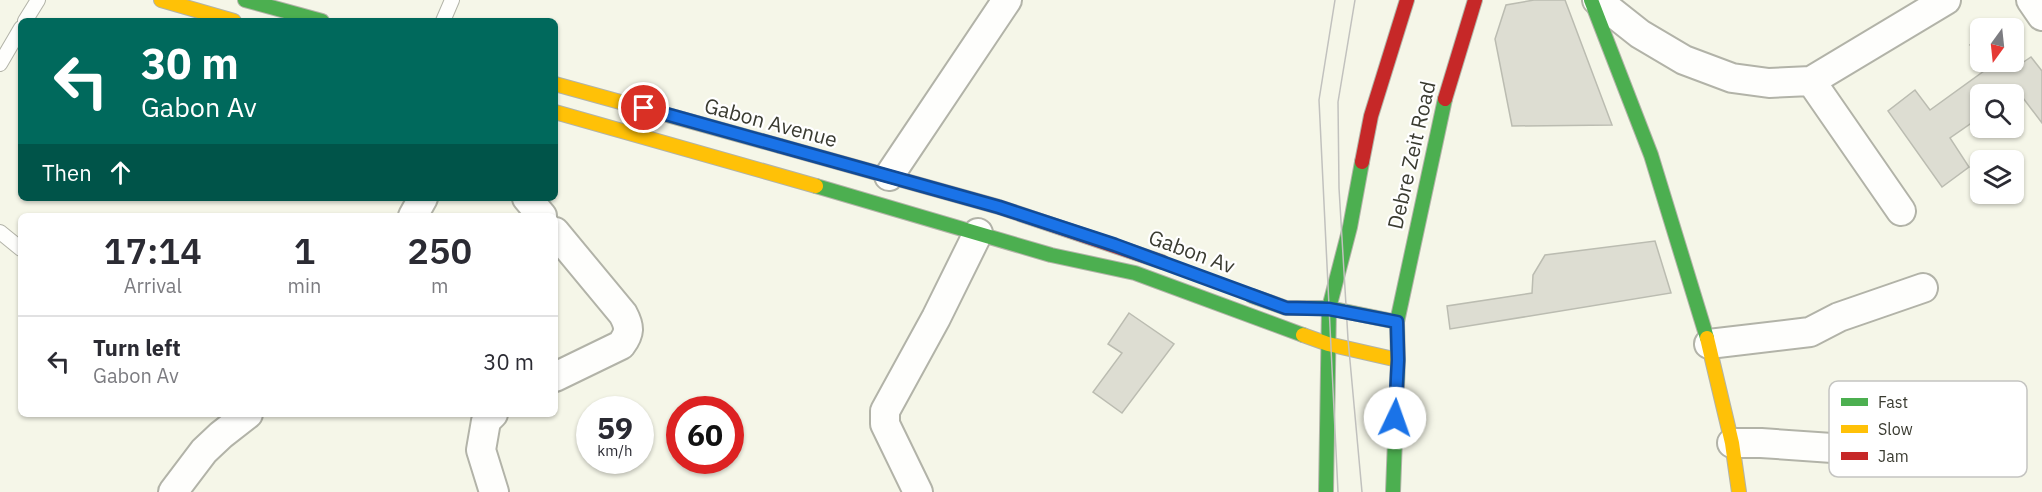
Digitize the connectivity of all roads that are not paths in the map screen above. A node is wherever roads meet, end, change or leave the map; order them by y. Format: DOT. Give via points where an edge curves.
graph roads {
  1 [pos="38,0"];
  2 [pos="161,0"];
  3 [pos="245,0"];
  4 [pos="452,0"];
  5 [pos="1007,0"];
  6 [pos="1407,0"];
  7 [pos="1475,0"];
  8 [pos="1591,0"];
  9 [pos="1597,0"];
  10 [pos="1946,0"];
  11 [pos="2031,0"];
  12 [pos="2042,16"];
  13 [pos="27,18"];
  14 [pos="224,18"];
  15 [pos="311,18"];
  16 [pos="444,18"];
  17 [pos="18,33"];
  18 [pos="0,64"];
  19 [pos="1811,81"];
  20 [pos="558,85"];
  21 [pos="558,113"];
  22 [pos="889,177"];
  23 [pos="530,201"];
  24 [pos="976,201"];
  25 [pos="1900,211"];
  26 [pos="540,213"];
  27 [pos="0,232"];
  28 [pos="978,233"];
  29 [pos="558,236"];
  30 [pos="18,247"];
  31 [pos="1179,268"];
  32 [pos="1923,288"];
  33 [pos="1243,292"];
  34 [pos="1329,309"];
  35 [pos="1397,322"];
  36 [pos="1328,344"];
  37 [pos="1709,344"];
  38 [pos="1398,360"];
  39 [pos="558,376"];
  40 [pos="245,417"];
  41 [pos="490,417"];
  42 [pos="1732,443"];
  43 [pos="1829,448"];
  44 [pos="173,492"];
  45 [pos="494,492"];
  46 [pos="918,492"];
  47 [pos="1326,492"];
  48 [pos="1392,492"];
  49 [pos="1739,492"];
  1 -- 13 [label="lane"];
  2 -- 14 [label="main road"];
  3 -- 15 [label="main road"];
  4 -- 16 [label="lane"];
  5 -- 22 [label="street"];
  6 -- 34 [label="main road" via="1371,116 1350,227"];
  7 -- 35 [label="main road, Debre Zeit Road" via="1440,117"];
  8 -- 37 [label="main road" via="1651,155"];
  9 -- 19 [label="street" via="1640,34 1684,60 1732,78 1769,83"];
  10 -- 19 [label="street"];
  11 -- 12 [label="street"];
  17 -- 18 [label="lane"];
  19 -- 25 [label="street"];
  20 -- 22 [label="main road, Gabon Avenue"];
  21 -- 28 [label="main road"];
  22 -- 24 [label="main road, Gabon Avenue"];
  23 -- 26 [label="street"];
  24 -- 31 [label="main road, Gabon Av"];
  27 -- 30 [label="lane"];
  28 -- 36 [label="main road, Gabon Av" via="1051,255 1135,273"];
  28 -- 46 [label="street" via="885,411 885,424"];
  29 -- 39 [label="street" via="629,325 621,345"];
  32 -- 37 [label="street" via="1839,317 1810,332"];
  33 -- 34 [label="main road, Gabon Av" via="1286,308"];
  34 -- 35 [label="main road, Gabon Av"];
  34 -- 36 [label="main road"];
  35 -- 38 [label="main road, Debre Zeit Road"];
  36 -- 38 [label="main road, Gabon Av"];
  36 -- 47 [label="main road"];
  37 -- 42 [label="main road"];
  38 -- 48 [label="main road, Debre Zeit Road"];
  40 -- 44 [label="street" via="204,452"];
  41 -- 45 [label="street" via="481,450"];
  42 -- 43 [label="street"];
  42 -- 49 [label="main road"];
}
